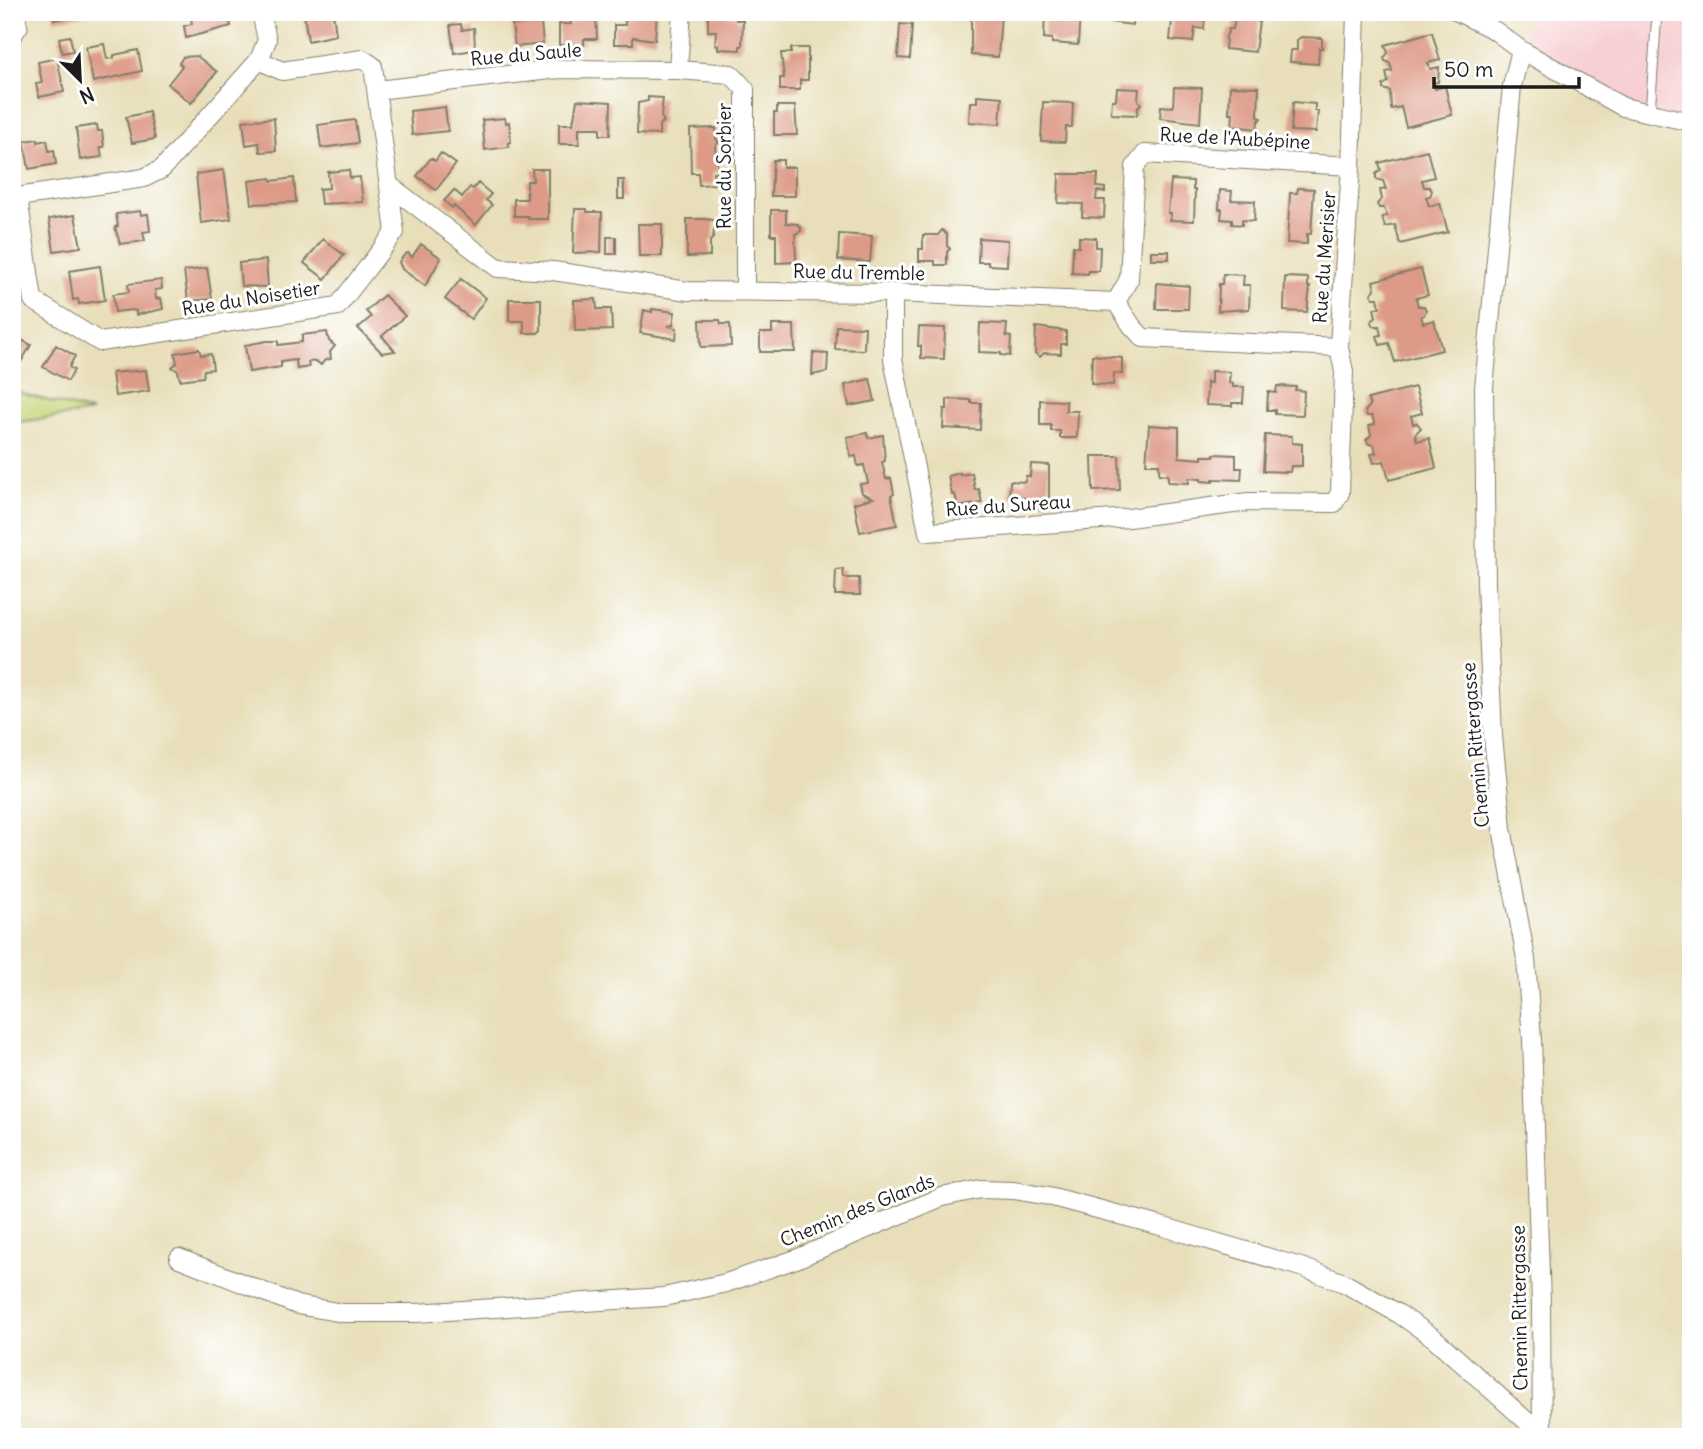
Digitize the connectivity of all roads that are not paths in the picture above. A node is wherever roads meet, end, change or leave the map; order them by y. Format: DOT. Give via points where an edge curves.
graph roads {
  1 [pos="20,12"];
  2 [pos="261,12"];
  3 [pos="682,12"];
  4 [pos="1356,12"];
  5 [pos="1458,12"];
  6 [pos="1657,12"];
  7 [pos="12,40"];
  8 [pos="1521,50"];
  9 [pos="259,60"];
  10 [pos="678,70"];
  11 [pos="377,90"];
  12 [pos="1650,113"];
  13 [pos="1691,122"];
  14 [pos="1351,166"];
  15 [pos="389,185"];
  16 [pos="15,197"];
  17 [pos="746,291"];
  18 [pos="893,293"];
  19 [pos="1116,302"];
  20 [pos="1339,346"];
  21 [pos="1334,503"];
  22 [pos="179,1258"];
  23 [pos="1542,1436"];
  1 -- 7 [label="lane" via="23,28"];
  2 -- 9 [label="street" via="267,40"];
  3 -- 10 [label="street"];
  4 -- 14 [label="street, Rue du Merisier"];
  5 -- 8 [label="street"];
  6 -- 12 [label="lane"];
  8 -- 12 [label="street" via="1623,107"];
  8 -- 23 [label="street, Chemin Rittergasse" via="1513,86 1484,388 1486,584 1502,828 1526,960 1532,1039"];
  9 -- 11 [label="street, Rue du Noisetier" via="282,71 363,59 373,66"];
  9 -- 16 [label="street" via="162,169 144,178"];
  10 -- 11 [label="street, Rue du Saule" via="559,69"];
  10 -- 17 [label="street, Rue du Sorbier" via="731,74 745,89"];
  11 -- 15 [label="street, Rue du Noisetier"];
  12 -- 13 [label="street"];
  14 -- 19 [label="street, Rue de l'Aubépine" via="1145,153 1135,167 1129,279"];
  14 -- 20 [label="street, Rue du Merisier"];
  15 -- 16 [label="street, Rue du Noisetier" via="395,232 338,306 100,342 33,300"];
  15 -- 17 [label="street, Rue du Tremble" via="498,268 688,290"];
  17 -- 18 [label="street, Rue du Tremble"];
  18 -- 19 [label="street, Rue du Tremble"];
  18 -- 21 [label="street, Rue du Sureau" via="893,359 928,532 1129,518 1248,502"];
  19 -- 20 [label="street" via="1143,338"];
  20 -- 21 [label="street, Rue du Merisier" via="1344,372 1340,493"];
  22 -- 23 [label="street, Chemin des Glands" via="297,1305 343,1313 644,1299 693,1292 759,1272 942,1197 981,1189 1014,1190 1157,1225 1344,1283 1434,1338"];
}
